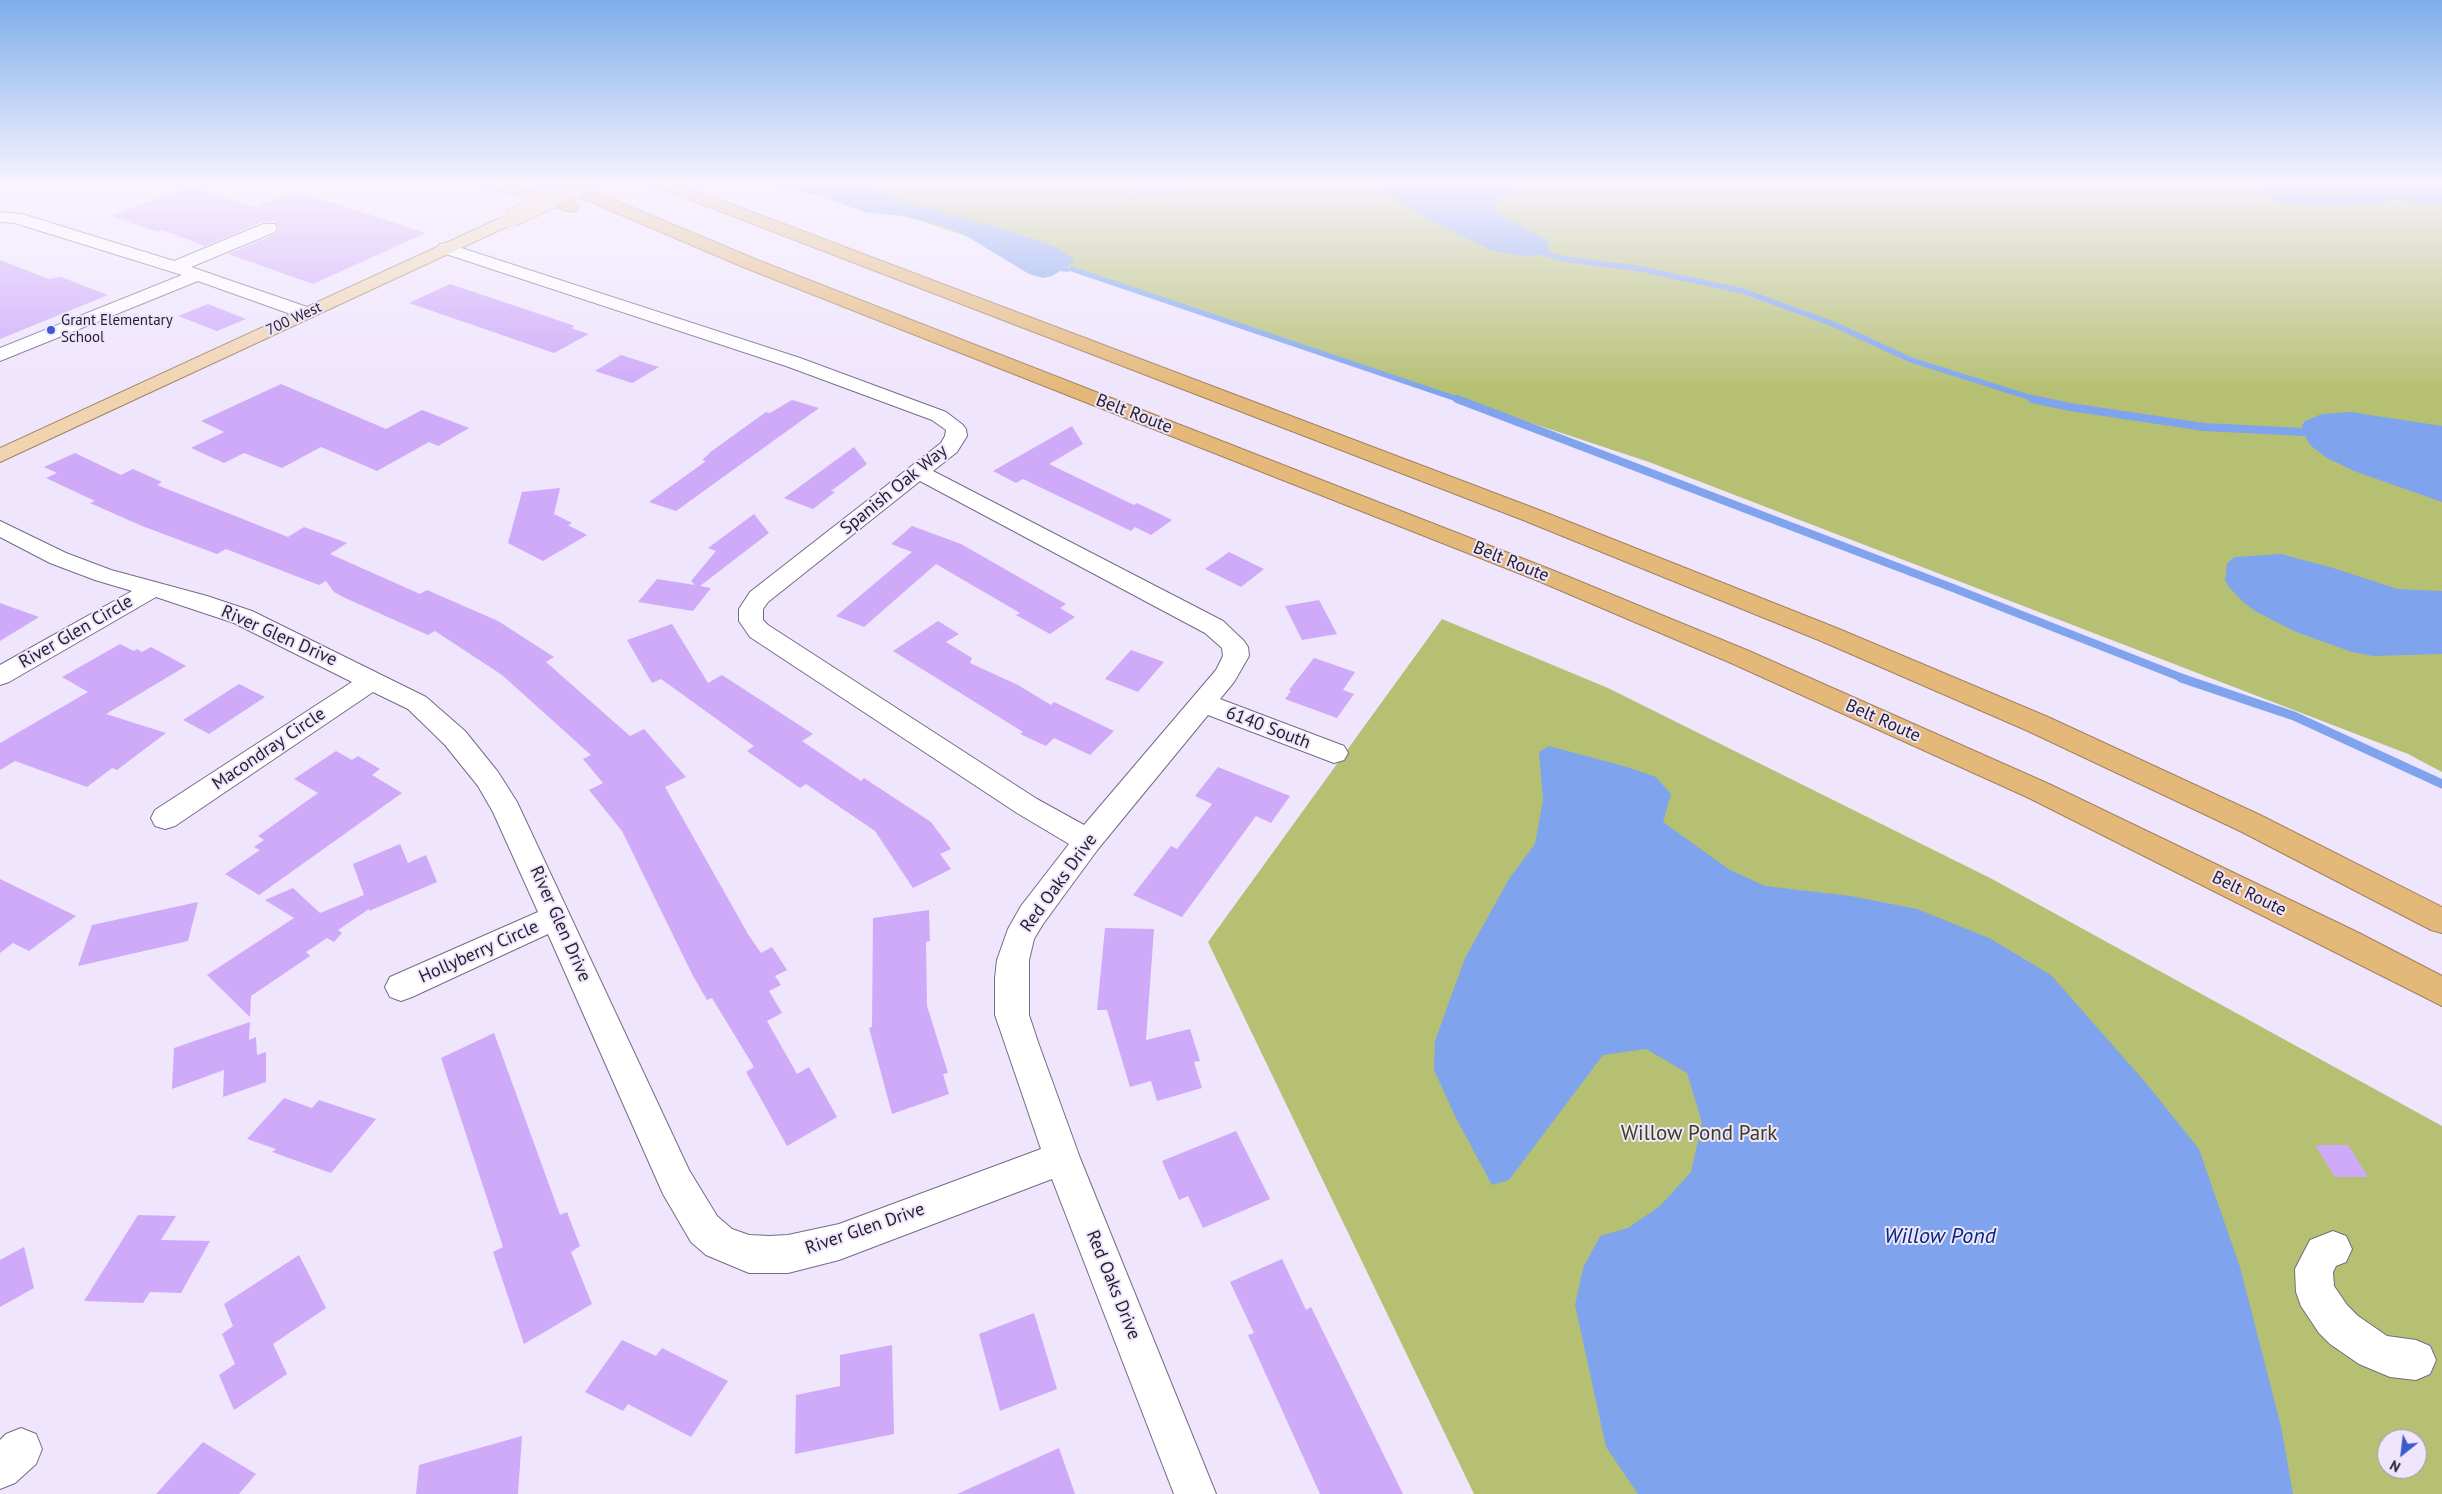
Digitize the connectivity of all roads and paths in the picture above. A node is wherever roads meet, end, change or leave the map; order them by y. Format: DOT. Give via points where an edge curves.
graph roads {
  1 [pos="125,252"];
  2 [pos="212,252"];
  3 [pos="438,252"];
  4 [pos="457,252"];
  5 [pos="713,252"];
  6 [pos="722,252"];
  7 [pos="841,252"];
  8 [pos="749,263"];
  9 [pos="175,267"];
  10 [pos="198,275"];
  11 [pos="306,313"];
  12 [pos="0,355"];
  13 [pos="0,456"];
  14 [pos="919,472"];
  15 [pos="0,528"];
  16 [pos="153,589"];
  17 [pos="0,676"];
  18 [pos="373,680"];
  19 [pos="1203,703"];
  20 [pos="1334,754"];
  21 [pos="165,818"];
  22 [pos="1088,841"];
  23 [pos="556,917"];
  24 [pos="2442,921"];
  25 [pos="401,988"];
  26 [pos="2442,992"];
  27 [pos="1062,1158"];
  28 [pos="2333,1249"];
  29 [pos="2416,1360"];
  30 [pos="1196,1494"];
  1 -- 9 [label="street"];
  2 -- 9 [label="street"];
  3 -- 11 [label="main road, 700 West"];
  4 -- 14 [label="street, Spanish Oak Way" via="800,364 939,416 956,428 956,436 949,447"];
  5 -- 8 [label="highway"];
  6 -- 8 [label="highway, Belt Route"];
  7 -- 24 [label="highway" via="1522,511 1830,635 2038,724 2250,823"];
  8 -- 26 [label="highway, Belt Route" via="1544,575 1740,657 2038,791 2348,942"];
  9 -- 10 [label="street"];
  10 -- 11 [label="street"];
  10 -- 12 [label="street"];
  11 -- 13 [label="main road, 700 West"];
  14 -- 19 [label="street, Red Oaks Drive" via="1214,626 1229,638 1235,647 1233,664"];
  14 -- 22 [label="street, Spanish Oak Way" via="760,598 751,610 751,621 759,631 1034,810"];
  15 -- 16 [label="street, River Glen Drive" via="58,558"];
  16 -- 17 [label="street, River Glen Circle"];
  16 -- 18 [label="street, River Glen Drive" via="243,617"];
  18 -- 21 [label="street, Macondray Circle"];
  18 -- 23 [label="street, River Glen Drive" via="417,703 455,738 488,779 524,844"];
  19 -- 20 [label="street, 6140 South"];
  19 -- 22 [label="street, Red Oaks Drive"];
  22 -- 27 [label="street, Red Oaks Drive" via="1032,915 1019,938 1011,978 1012,1015"];
  23 -- 25 [label="street, Hollyberry Circle"];
  23 -- 27 [label="street, River Glen Drive" via="676,1182 704,1229 719,1242 749,1254 769,1255 839,1242"];
  27 -- 30 [label="street, Red Oaks Drive"];
  28 -- 29 [label="street" via="2323,1253 2314,1269 2315,1292 2333,1319 2373,1350 2390,1357"];
}
